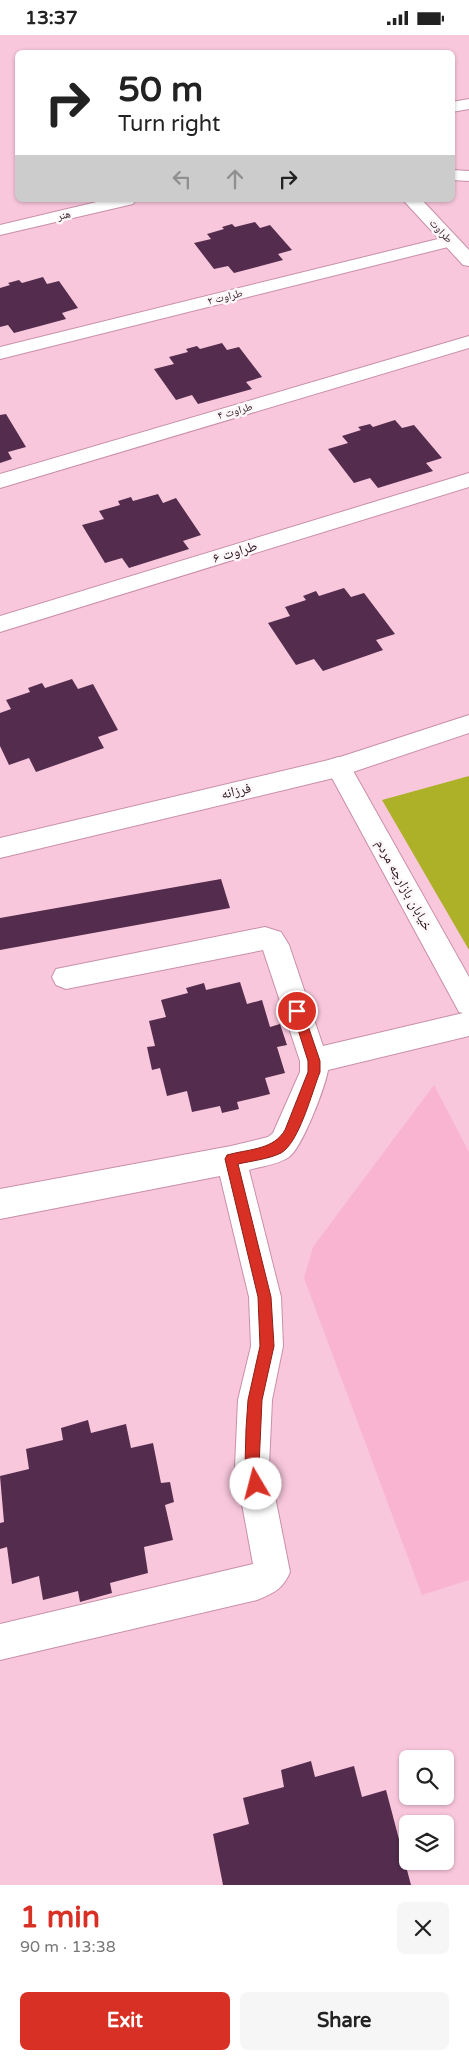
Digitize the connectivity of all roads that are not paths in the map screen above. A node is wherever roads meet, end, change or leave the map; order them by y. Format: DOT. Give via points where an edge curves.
graph roads {
  1 [pos="469,104"];
  2 [pos="455,106"];
  3 [pos="455,175"];
  4 [pos="469,176"];
  5 [pos="119,202"];
  6 [pos="414,202"];
  7 [pos="0,230"];
  8 [pos="450,241"];
  9 [pos="469,261"];
  10 [pos="469,342"];
  11 [pos="0,353"];
  12 [pos="469,480"];
  13 [pos="0,481"];
  14 [pos="0,624"];
  15 [pos="469,724"];
  16 [pos="338,767"];
  17 [pos="0,848"];
  18 [pos="66,977"];
  19 [pos="469,1003"];
  20 [pos="469,1024"];
  21 [pos="314,1061"];
  22 [pos="231,1159"];
  23 [pos="0,1204"];
  24 [pos="0,1642"];
  1 -- 2 [label="street"];
  3 -- 4 [label="street"];
  5 -- 7 [label="street, هنر"];
  6 -- 8 [label="street, طراوت"];
  8 -- 9 [label="street, طراوت"];
  8 -- 11 [label="street, طراوت ۲"];
  10 -- 13 [label="street, طراوت ۴"];
  12 -- 14 [label="street, طراوت ۶"];
  15 -- 16 [label="street, فرزانه"];
  16 -- 17 [label="street, فرزانه"];
  16 -- 19 [label="street, خیابان بازارچه مردم"];
  18 -- 21 [label="street" via="265,938 271,940"];
  20 -- 21 [label="street"];
  21 -- 22 [label="street" via="312,1079 284,1143 276,1149"];
  22 -- 23 [label="street"];
  22 -- 24 [label="street" via="265,1297 267,1346 255,1400 252,1466 272,1572 257,1582"];
}
